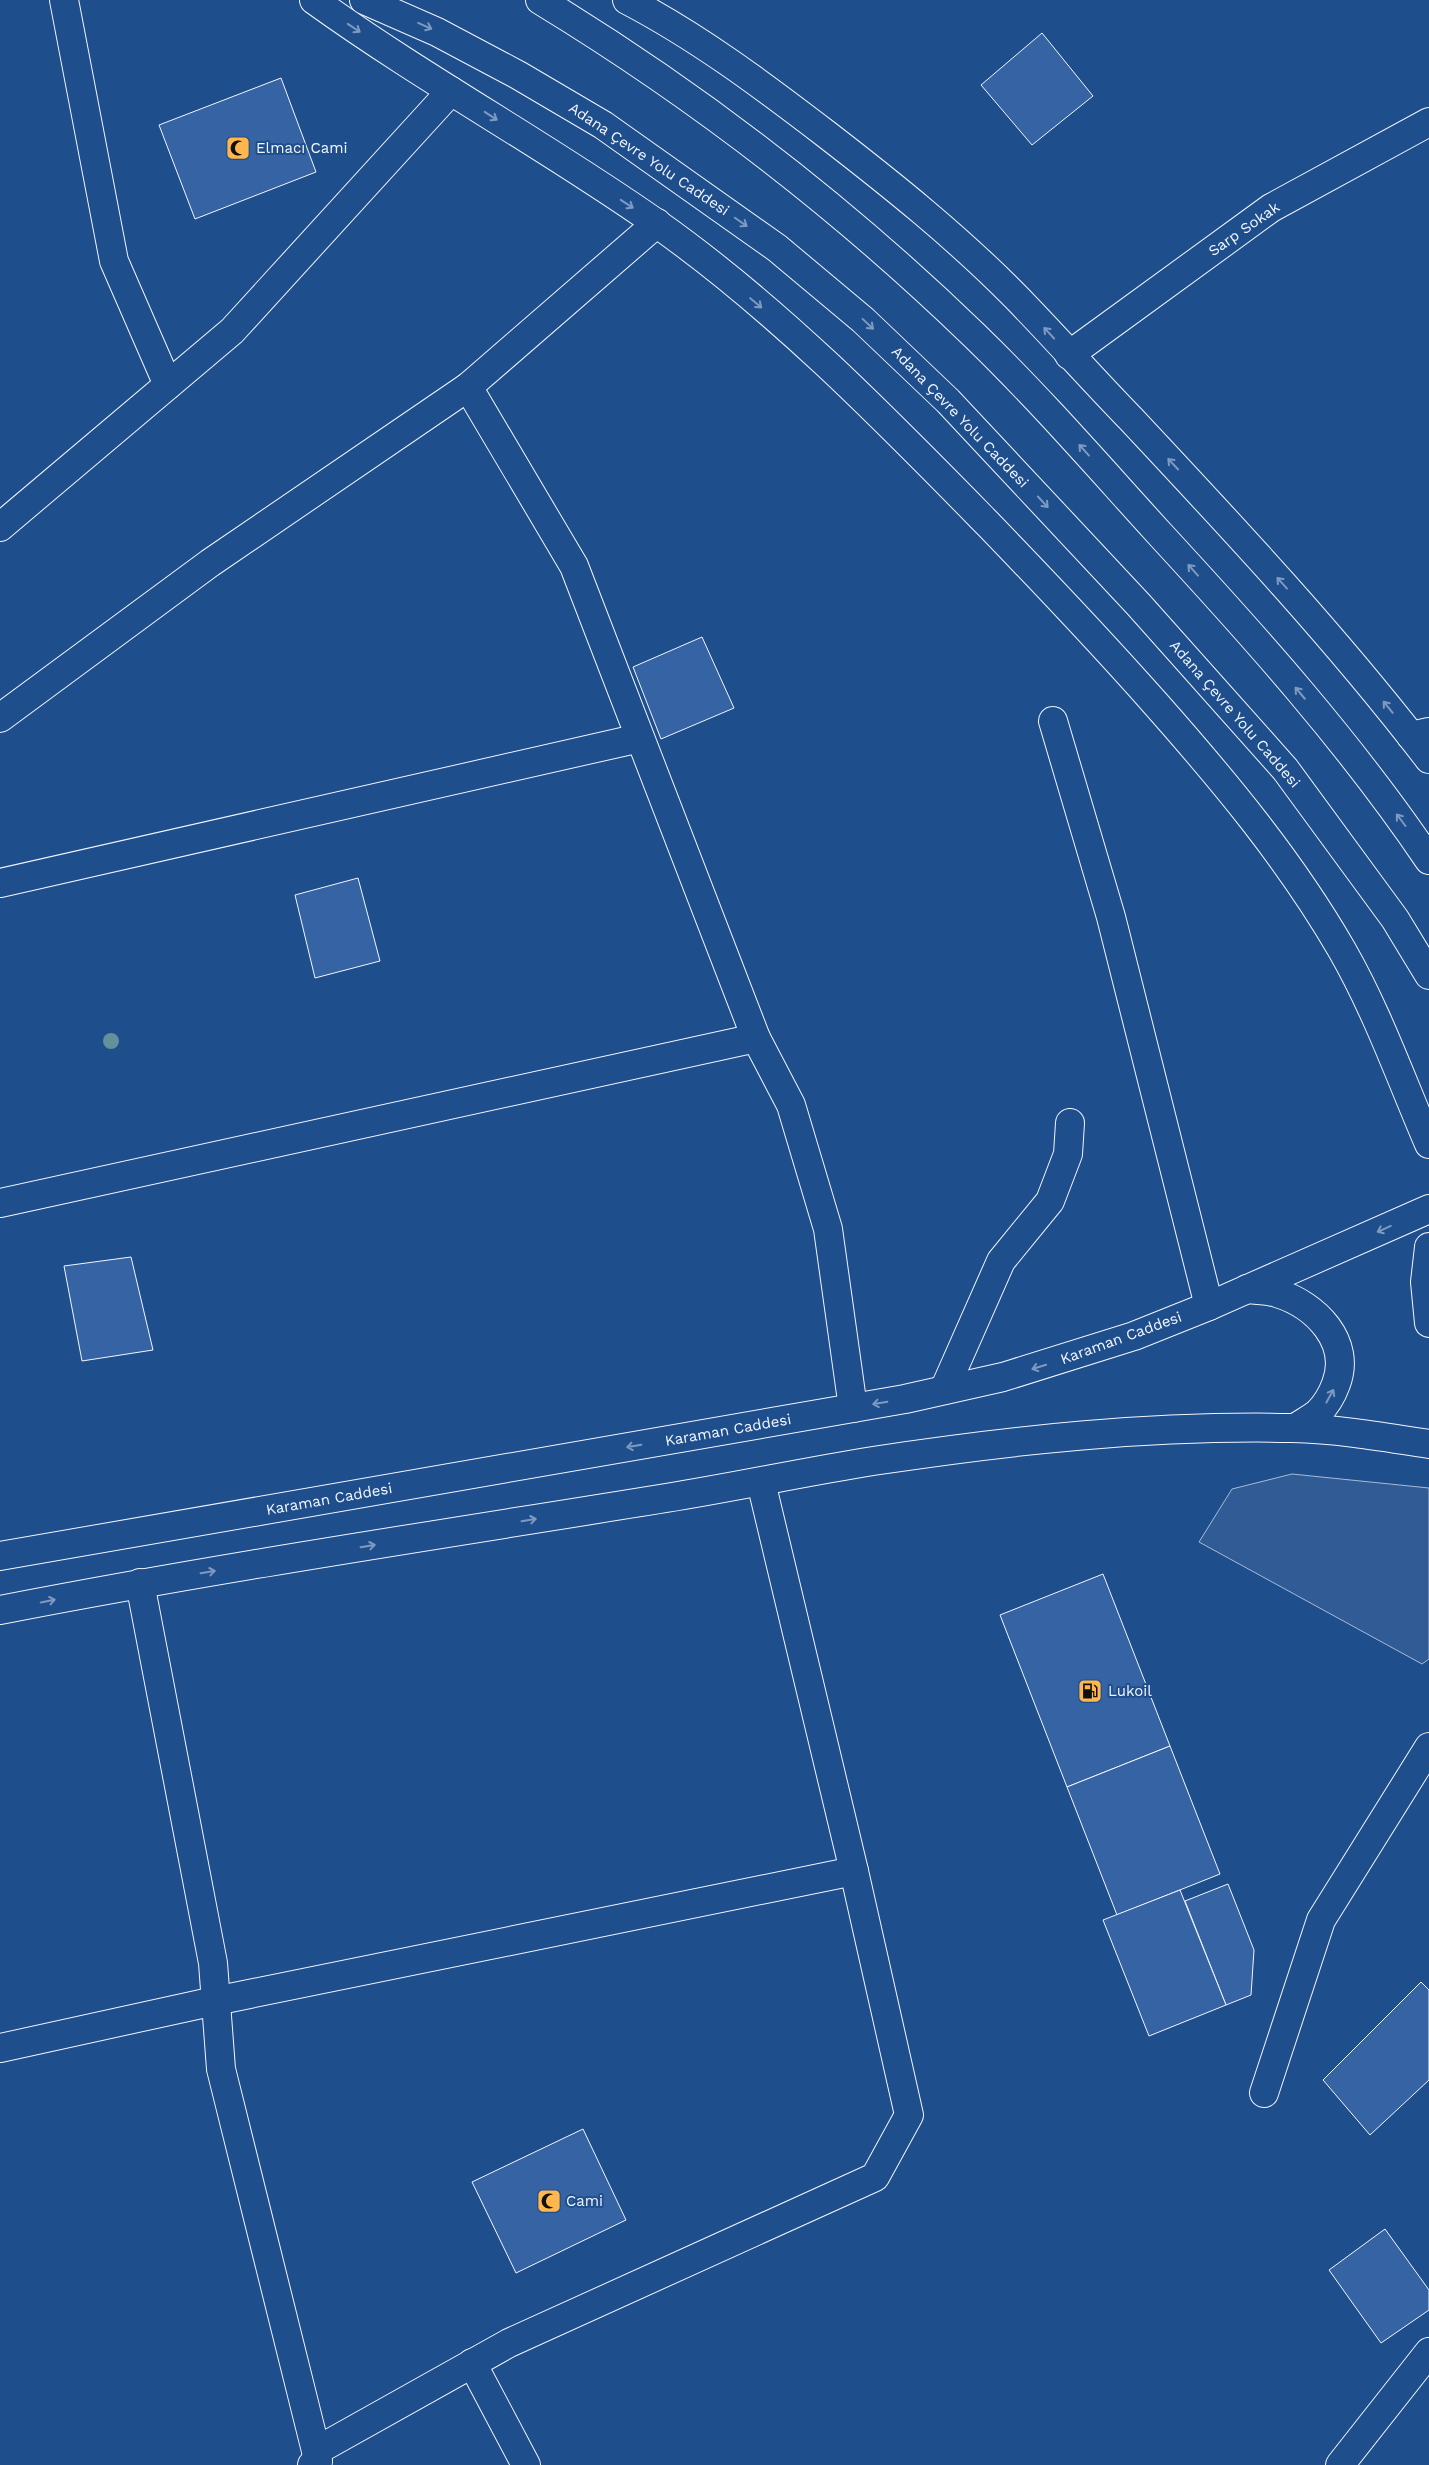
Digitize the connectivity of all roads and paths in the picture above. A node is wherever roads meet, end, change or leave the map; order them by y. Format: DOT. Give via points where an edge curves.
graph roads {
  1 [pos="64,0"];
  2 [pos="314,0"];
  3 [pos="364,0"];
  4 [pos="540,0"];
  5 [pos="627,0"];
  6 [pos="451,91"];
  7 [pos="1429,122"];
  8 [pos="657,223"];
  9 [pos="1069,355"];
  10 [pos="168,385"];
  11 [pos="468,387"];
  12 [pos="0,527"];
  13 [pos="0,718"];
  14 [pos="1053,721"];
  15 [pos="1420,734"];
  16 [pos="640,738"];
  17 [pos="1429,759"];
  18 [pos="1429,860"];
  19 [pos="0,883"];
  20 [pos="1429,976"];
  21 [pos="756,1038"];
  22 [pos="1070,1123"];
  23 [pos="1429,1144"];
  24 [pos="0,1202"];
  25 [pos="1429,1210"];
  26 [pos="1429,1246"];
  27 [pos="1246,1289"];
  28 [pos="1209,1306"];
  29 [pos="1429,1323"];
  30 [pos="944,1390"];
  31 [pos="853,1408"];
  32 [pos="1295,1428"];
  33 [pos="1429,1444"];
  34 [pos="762,1482"];
  35 [pos="0,1556"];
  36 [pos="140,1583"];
  37 [pos="0,1610"];
  38 [pos="1429,1747"];
  39 [pos="854,1871"];
  40 [pos="216,2001"];
  41 [pos="0,2048"];
  42 [pos="1264,2093"];
  43 [pos="1429,2352"];
  44 [pos="472,2363"];
  45 [pos="314,2458"];
  46 [pos="526,2465"];
  47 [pos="1340,2465"];
  1 -- 10 [label="main road" via="114,261"];
  2 -- 6 [label="main road, one-way"];
  3 -- 20 [label="main road, Adana Çevre Yolu Caddesi, one-way" via="437,32 603,126 778,248 863,320 968,423 1138,604 1285,769 1395,919"];
  18 -- 4 [label="main road, one-way" via="1360,766 1238,620 975,336 853,226 768,156 641,65"];
  9 -- 5 [label="main road, one-way" via="963,246 888,182 720,56"];
  6 -- 8 [label="main road, one-way"];
  6 -- 10 [label="main road" via="232,331"];
  7 -- 9 [label="main road, Sarp Sokak" via="1271,208"];
  8 -- 11 [label="main road"];
  8 -- 23 [label="main road, one-way" via="773,317 866,402 1068,606 1225,781 1269,838 1342,950 1373,1008"];
  15 -- 9 [label="main road, one-way" via="1228,522"];
  10 -- 12 [label="main road"];
  11 -- 13 [label="main road" via="210,563"];
  11 -- 16 [label="main road" via="574,566"];
  14 -- 28 [label="main road" via="1112,917"];
  15 -- 17 [label="main road"];
  16 -- 19 [label="main road"];
  16 -- 21 [label="main road"];
  21 -- 24 [label="main road"];
  21 -- 31 [label="main road" via="790,1104 828,1229"];
  22 -- 30 [label="main road" via="1068,1154 1050,1201 1001,1261"];
  25 -- 27 [label="main road, Karaman Caddesi, one-way"];
  26 -- 29 [label="main road" via="1425,1282"];
  27 -- 28 [label="main road, Karaman Caddesi"];
  32 -- 27 [label="main road, one-way" via="1318,1413 1331,1397 1341,1371 1339,1346 1325,1324 1305,1306 1276,1293"];
  28 -- 30 [label="main road, Karaman Caddesi, one-way" via="1061,1360 1002,1378"];
  30 -- 31 [label="main road, Karaman Caddesi, one-way"];
  31 -- 35 [label="main road, Karaman Caddesi, one-way"];
  32 -- 33 [label="main road"];
  32 -- 34 [label="main road" via="1085,1434 870,1462"];
  36 -- 34 [label="main road, one-way"];
  34 -- 39 [label="main road"];
  37 -- 36 [label="main road, one-way"];
  36 -- 40 [label="main road" via="212,1963"];
  38 -- 42 [label="main road" via="1321,1920"];
  39 -- 40 [label="main road"];
  39 -- 44 [label="main road" via="909,2115 875,2177 509,2343"];
  40 -- 41 [label="main road"];
  40 -- 45 [label="main road" via="220,2069"];
  43 -- 47 [label="main road"];
  44 -- 45 [label="main road"];
  44 -- 46 [label="main road"];
}
